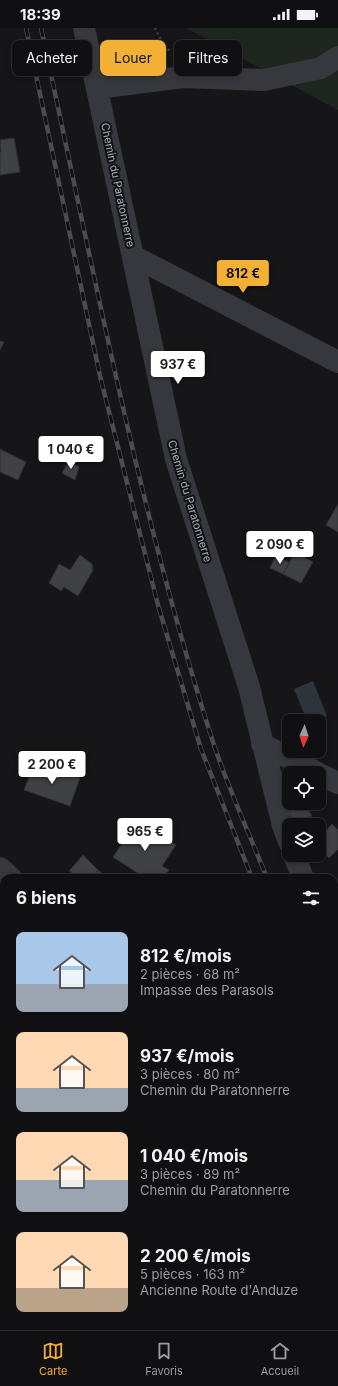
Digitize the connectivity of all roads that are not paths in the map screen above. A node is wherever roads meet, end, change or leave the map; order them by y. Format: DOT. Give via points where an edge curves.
graph roads {
  1 [pos="84,28"];
  2 [pos="338,57"];
  3 [pos="97,88"];
  4 [pos="133,256"];
  5 [pos="338,362"];
  6 [pos="262,744"];
  7 [pos="304,766"];
  8 [pos="326,777"];
  9 [pos="338,783"];
  10 [pos="282,822"];
  11 [pos="297,862"];
  12 [pos="301,874"];
  1 -- 3 [label="street, Chemin du Paratonnerre"];
  2 -- 3 [label="street" via="321,68 264,80 184,77"];
  3 -- 4 [label="street, Chemin du Paratonnerre"];
  4 -- 5 [label="street"];
  4 -- 6 [label="street, Chemin du Paratonnerre" via="176,459 249,687"];
  6 -- 7 [label="street"];
  6 -- 10 [label="street, Chemin du Paratonnerre"];
  8 -- 9 [label="street"];
  11 -- 12 [label="street"];
}
